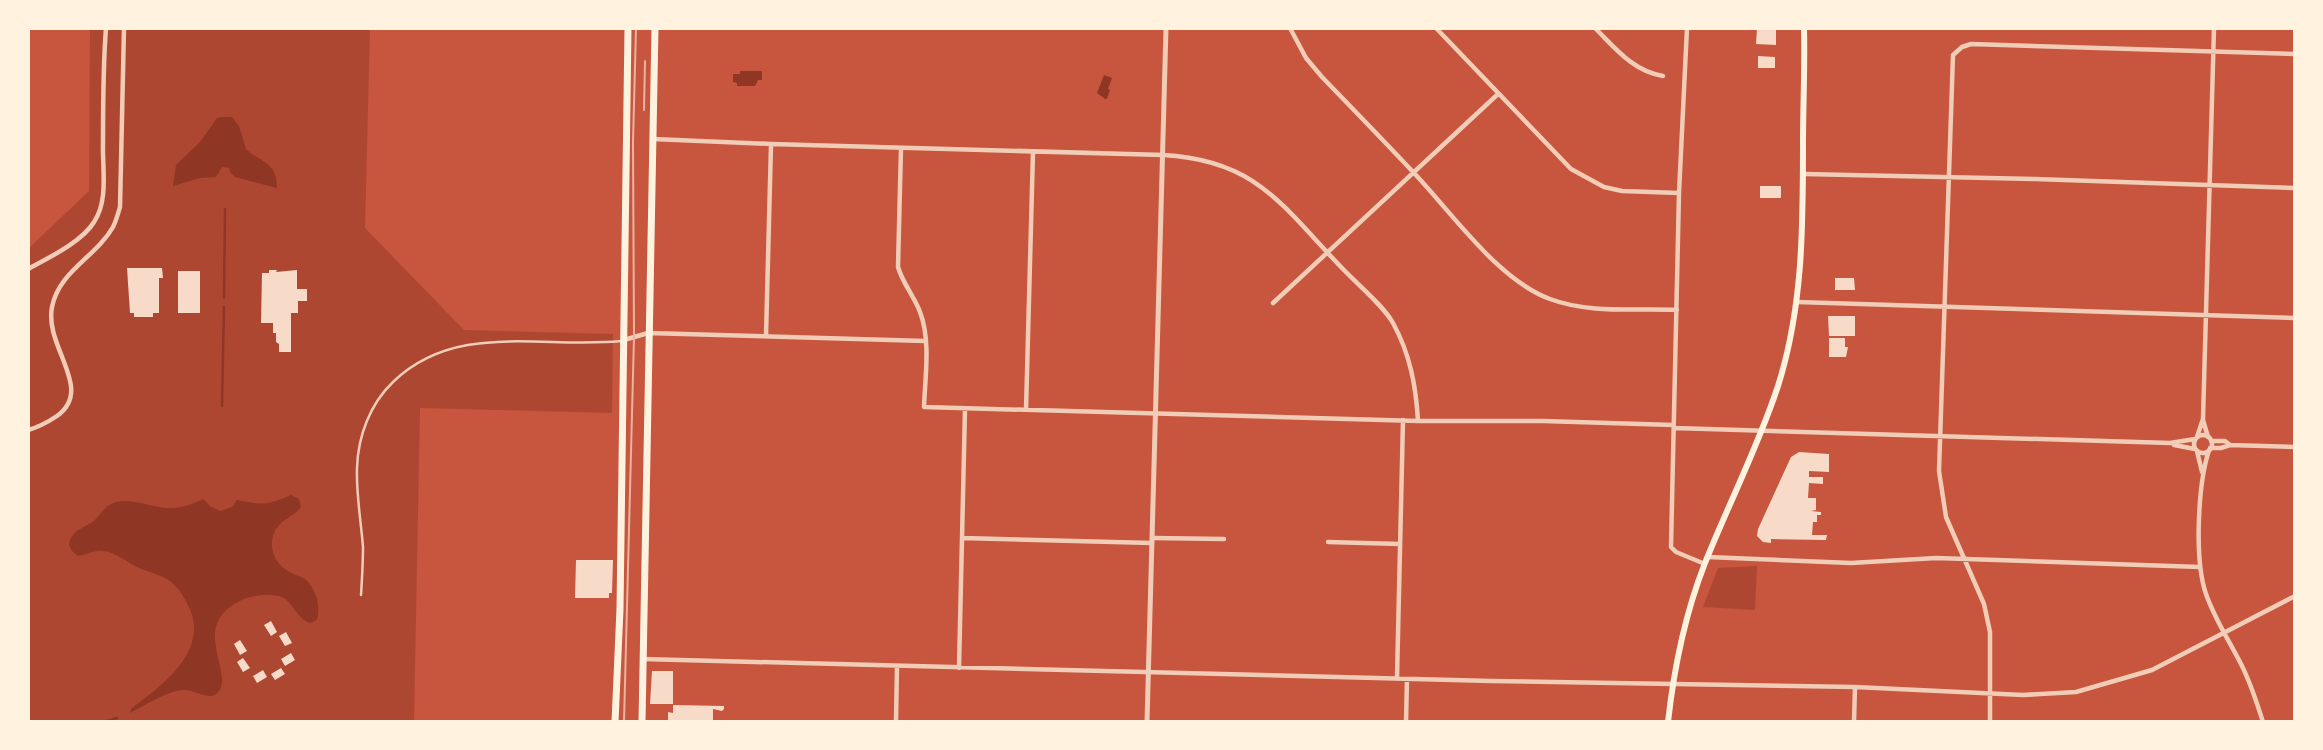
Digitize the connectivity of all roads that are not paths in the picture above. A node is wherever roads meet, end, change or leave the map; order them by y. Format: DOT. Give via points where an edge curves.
graph roads {
  1 [pos="106,28"];
  2 [pos="124,28"];
  3 [pos="628,28"];
  4 [pos="655,28"];
  5 [pos="1166,28"];
  6 [pos="1290,28"];
  7 [pos="1436,28"];
  8 [pos="1595,28"];
  9 [pos="1687,28"];
  10 [pos="1804,28"];
  11 [pos="2214,28"];
  12 [pos="2214,52"];
  13 [pos="2295,54"];
  14 [pos="1663,76"];
  15 [pos="1497,94"];
  16 [pos="653,139"];
  17 [pos="771,144"];
  18 [pos="901,148"];
  19 [pos="1033,152"];
  20 [pos="1163,155"];
  21 [pos="1413,173"];
  22 [pos="1804,174"];
  23 [pos="1948,177"];
  24 [pos="2209,185"];
  25 [pos="2295,188"];
  26 [pos="1679,193"];
  27 [pos="1328,254"];
  28 [pos="28,269"];
  29 [pos="1797,302"];
  30 [pos="1273,303"];
  31 [pos="1944,306"];
  32 [pos="1677,310"];
  33 [pos="2206,314"];
  34 [pos="2295,318"];
  35 [pos="648,333"];
  36 [pos="766,336"];
  37 [pos="624,340"];
  38 [pos="925,341"];
  39 [pos="965,409"];
  40 [pos="1026,410"];
  41 [pos="1156,413"];
  42 [pos="2203,419"];
  43 [pos="1403,420"];
  44 [pos="1418,421"];
  45 [pos="1674,427"];
  46 [pos="28,430"];
  47 [pos="1761,432"];
  48 [pos="1939,436"];
  49 [pos="2196,438"];
  50 [pos="2209,439"];
  51 [pos="2170,443"];
  52 [pos="2230,445"];
  53 [pos="2295,447"];
  54 [pos="2210,449"];
  55 [pos="2196,450"];
  56 [pos="2202,473"];
  57 [pos="962,538"];
  58 [pos="1224,539"];
  59 [pos="1152,540"];
  60 [pos="1328,542"];
  61 [pos="1400,544"];
  62 [pos="1964,559"];
  63 [pos="1706,560"];
  64 [pos="2200,567"];
  65 [pos="361,595"];
  66 [pos="2295,596"];
  67 [pos="2224,631"];
  68 [pos="642,659"];
  69 [pos="897,666"];
  70 [pos="959,668"];
  71 [pos="1148,673"];
  72 [pos="1397,678"];
  73 [pos="1407,679"];
  74 [pos="1672,684"];
  75 [pos="1855,687"];
  76 [pos="1991,694"];
  77 [pos="615,722"];
  78 [pos="642,722"];
  79 [pos="896,722"];
  80 [pos="1147,722"];
  81 [pos="1406,722"];
  82 [pos="1668,722"];
  83 [pos="1854,722"];
  84 [pos="1990,722"];
  85 [pos="2263,722"];
  1 -- 28 [label="street" via="103,193 97,219 87,231"];
  2 -- 46 [label="street" via="120,207 108,235 62,282 51,310 53,335 71,380 71,400 64,411"];
  3 -- 37 [label="main road"];
  4 -- 16 [label="main road"];
  5 -- 20 [label="street"];
  6 -- 21 [label="street" via="1306,58"];
  7 -- 15 [label="street"];
  8 -- 14 [label="street" via="1627,61"];
  9 -- 26 [label="street"];
  10 -- 22 [label="main road"];
  11 -- 12 [label="street"];
  12 -- 13 [label="street"];
  12 -- 23 [label="street" via="1971,44 1959,49 1952,61"];
  12 -- 24 [label="street"];
  15 -- 21 [label="street"];
  15 -- 26 [label="street" via="1560,160 1590,180 1622,191"];
  16 -- 17 [label="street"];
  16 -- 35 [label="main road"];
  17 -- 18 [label="street"];
  17 -- 36 [label="street"];
  18 -- 19 [label="street"];
  18 -- 38 [label="street" via="898,267 920,312"];
  19 -- 20 [label="street"];
  19 -- 40 [label="street"];
  20 -- 27 [label="street" via="1204,159 1244,174 1269,192"];
  20 -- 41 [label="street"];
  21 -- 27 [label="street"];
  21 -- 32 [label="street" via="1480,247 1531,291 1598,308"];
  22 -- 23 [label="street"];
  22 -- 29 [label="main road"];
  23 -- 24 [label="street"];
  23 -- 31 [label="street"];
  24 -- 25 [label="street"];
  24 -- 33 [label="street"];
  26 -- 32 [label="street"];
  27 -- 30 [label="street"];
  27 -- 44 [label="street" via="1392,320 1410,363"];
  29 -- 31 [label="street"];
  29 -- 47 [label="main road" via="1778,385"];
  31 -- 33 [label="street"];
  31 -- 48 [label="street"];
  32 -- 45 [label="street"];
  33 -- 34 [label="street"];
  33 -- 42 [label="street"];
  35 -- 36 [label="street"];
  35 -- 37 [label="street"];
  35 -- 68 [label="main road"];
  36 -- 38 [label="street"];
  37 -- 65 [label="lane" via="475,343 445,349 410,367 387,387 369,416 358,454"];
  37 -- 77 [label="main road"];
  38 -- 39 [label="street" via="924,407"];
  39 -- 40 [label="street"];
  39 -- 57 [label="street"];
  40 -- 41 [label="street"];
  41 -- 43 [label="street"];
  41 -- 59 [label="street"];
  42 -- 49 [label="street"];
  42 -- 50 [label="street"];
  43 -- 44 [label="street"];
  43 -- 61 [label="street"];
  44 -- 45 [label="street"];
  45 -- 47 [label="street"];
  45 -- 63 [label="street" via="1671,547"];
  47 -- 48 [label="street"];
  47 -- 63 [label="main road"];
  48 -- 51 [label="street"];
  48 -- 62 [label="street" via="1946,516"];
  49 -- 50 [label="street" via="2203,435"];
  49 -- 51 [label="street"];
  49 -- 55 [label="street"];
  50 -- 52 [label="street"];
  50 -- 54 [label="street"];
  51 -- 55 [label="street"];
  52 -- 53 [label="street"];
  52 -- 54 [label="street"];
  54 -- 55 [label="street"];
  54 -- 56 [label="street"];
  55 -- 56 [label="street"];
  56 -- 64 [label="street"];
  57 -- 59 [label="street"];
  57 -- 70 [label="street"];
  58 -- 59 [label="street"];
  59 -- 71 [label="street"];
  60 -- 61 [label="street"];
  61 -- 72 [label="street"];
  62 -- 63 [label="street"];
  62 -- 64 [label="street"];
  62 -- 76 [label="street" via="1984,604 1990,632"];
  63 -- 74 [label="main road"];
  64 -- 67 [label="street" via="2205,593"];
  66 -- 67 [label="street"];
  67 -- 76 [label="street" via="2152,670 2076,692"];
  67 -- 85 [label="street"];
  68 -- 69 [label="street"];
  68 -- 78 [label="main road"];
  69 -- 70 [label="street"];
  69 -- 79 [label="street"];
  70 -- 71 [label="street"];
  71 -- 72 [label="street"];
  71 -- 80 [label="street"];
  72 -- 73 [label="street"];
  73 -- 74 [label="street"];
  73 -- 81 [label="street"];
  74 -- 75 [label="street"];
  74 -- 82 [label="main road"];
  75 -- 76 [label="street"];
  75 -- 83 [label="street"];
  76 -- 84 [label="street"];
}
